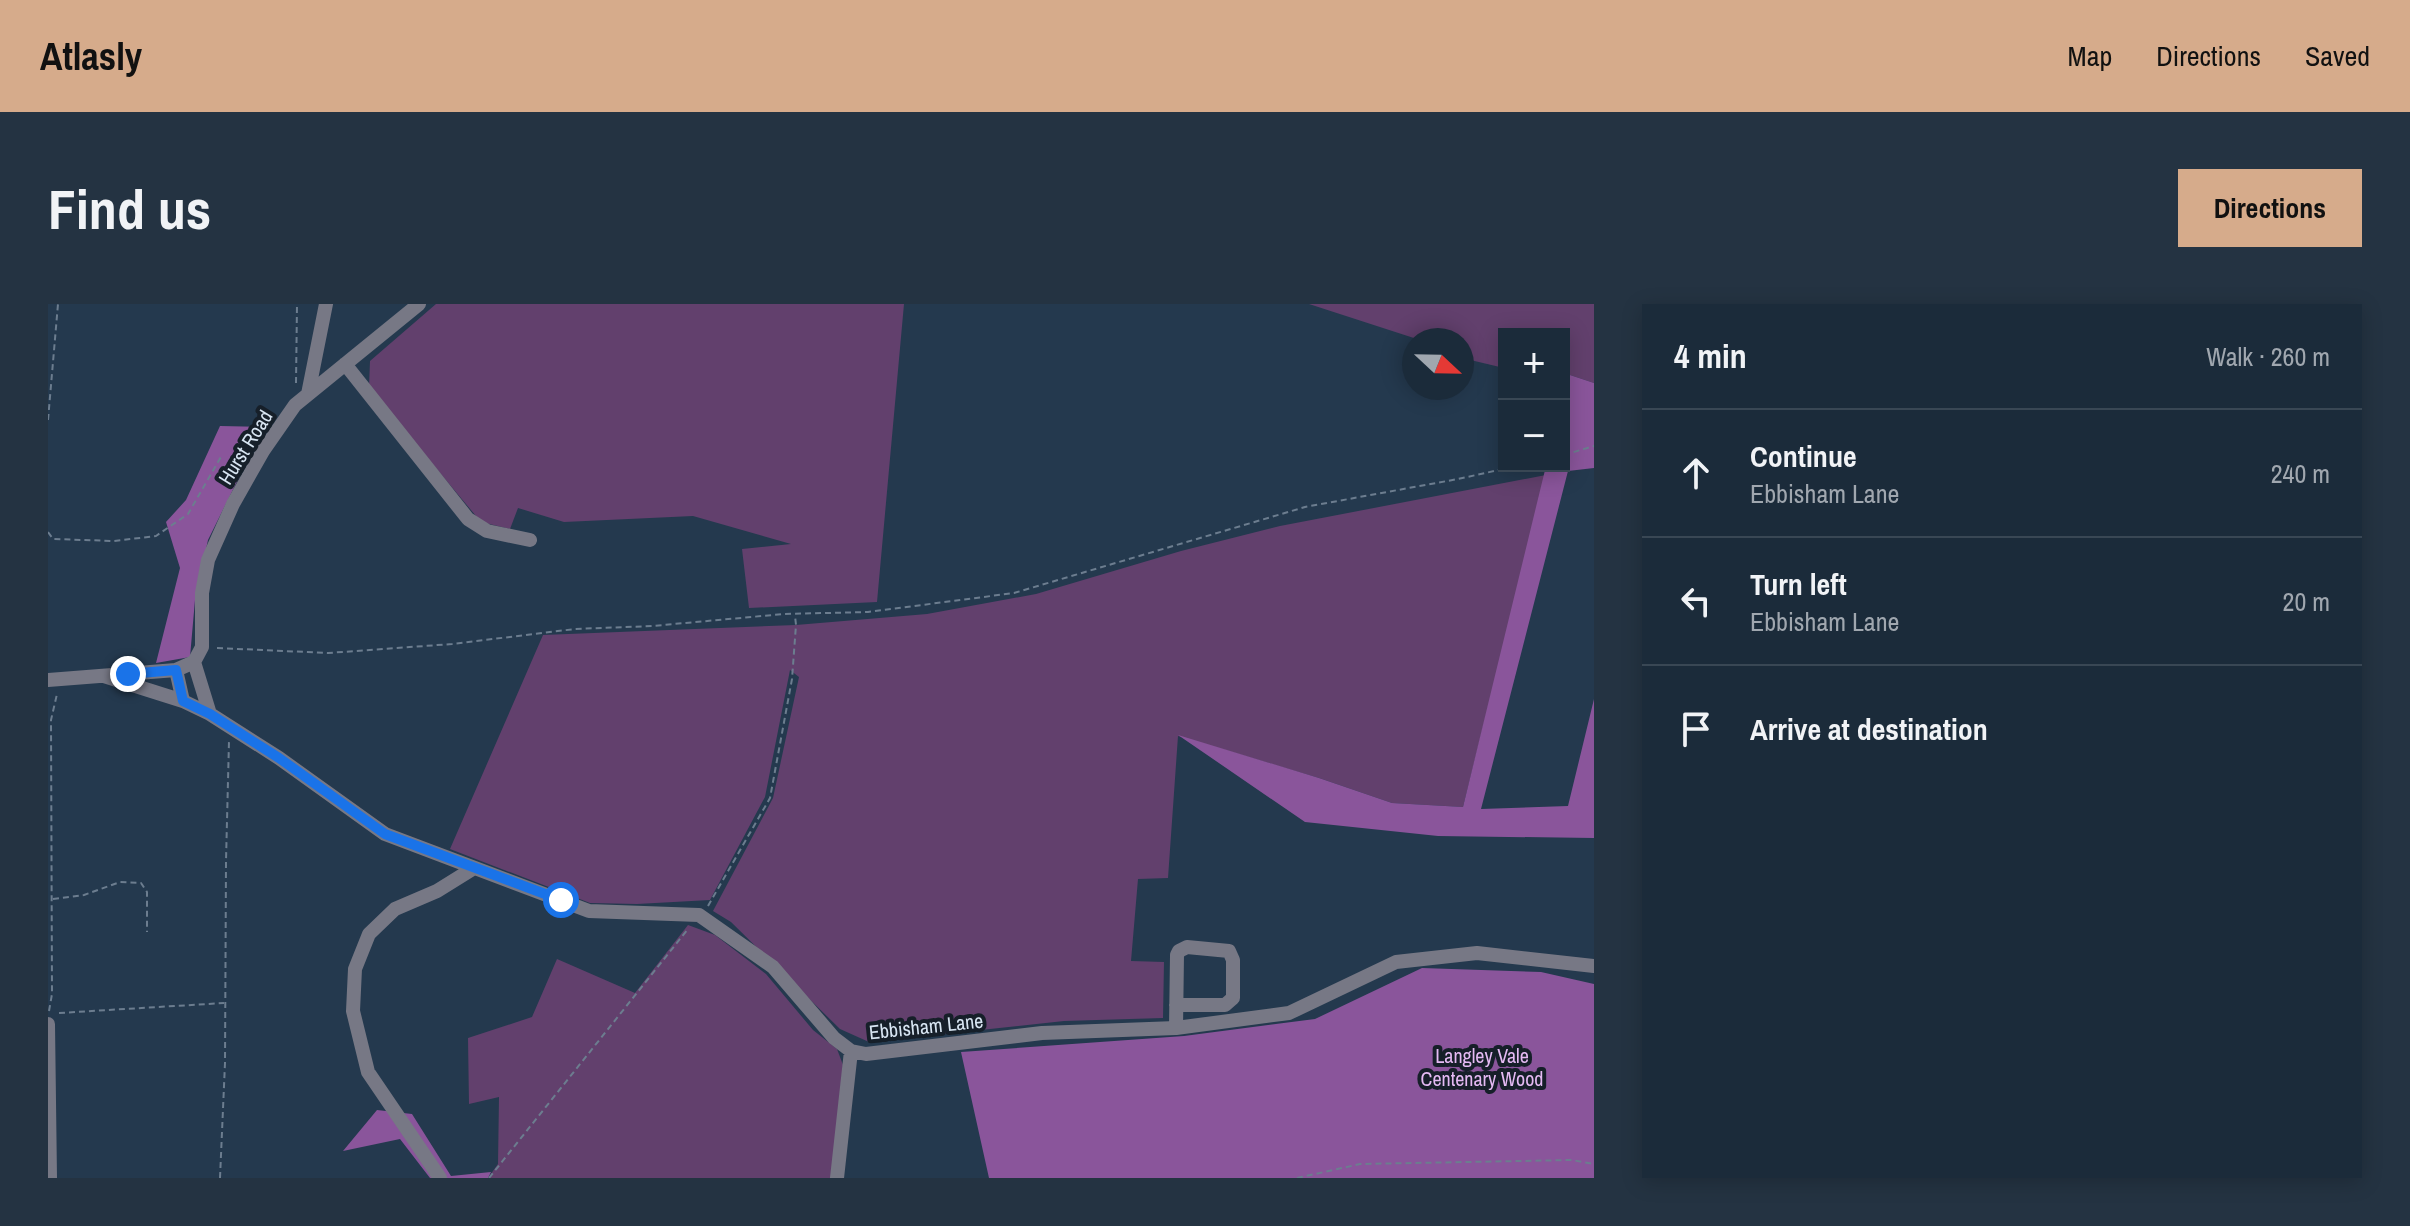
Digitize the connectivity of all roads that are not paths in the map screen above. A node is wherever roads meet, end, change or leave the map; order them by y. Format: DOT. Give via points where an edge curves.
graph roads {
  1 [pos="326,304"];
  2 [pos="419,304"];
  3 [pos="345,364"];
  4 [pos="308,394"];
  5 [pos="530,540"];
  6 [pos="194,662"];
  7 [pos="176,670"];
  8 [pos="104,676"];
  9 [pos="54,680"];
  10 [pos="183,701"];
  11 [pos="210,714"];
  12 [pos="474,868"];
  13 [pos="1594,966"];
  14 [pos="1176,1005"];
  15 [pos="48,1024"];
  16 [pos="1176,1028"];
  17 [pos="851,1051"];
  18 [pos="50,1178"];
  19 [pos="440,1178"];
  20 [pos="837,1178"];
  1 -- 4 [label="street"];
  2 -- 3 [label="street, Hurst Road"];
  3 -- 4 [label="street, Hurst Road"];
  3 -- 5 [label="street" via="468,519 487,531"];
  4 -- 6 [label="street, Hurst Road" via="263,451 208,560 202,647"];
  6 -- 7 [label="street, Ebbisham Lane"];
  6 -- 11 [label="street"];
  7 -- 8 [label="street, Ebbisham Lane"];
  7 -- 10 [label="street"];
  8 -- 9 [label="street, Ebbisham Lane"];
  8 -- 10 [label="street, Ebbisham Lane"];
  10 -- 11 [label="street, Ebbisham Lane"];
  11 -- 12 [label="street, Ebbisham Lane" via="385,834"];
  12 -- 17 [label="street, Ebbisham Lane" via="589,911 699,915 773,967"];
  12 -- 19 [label="street" via="395,909 369,934 355,969 353,1011 368,1072"];
  13 -- 16 [label="street, Ebbisham Lane" via="1477,953 1396,962 1289,1013"];
  14 -- 14 [label="street" via="1179,951 1187,947 1231,953 1231,1002"];
  14 -- 16 [label="street"];
  15 -- 18 [label="street"];
  16 -- 17 [label="street, Ebbisham Lane" via="1042,1033 866,1054"];
  17 -- 20 [label="street"];
}
